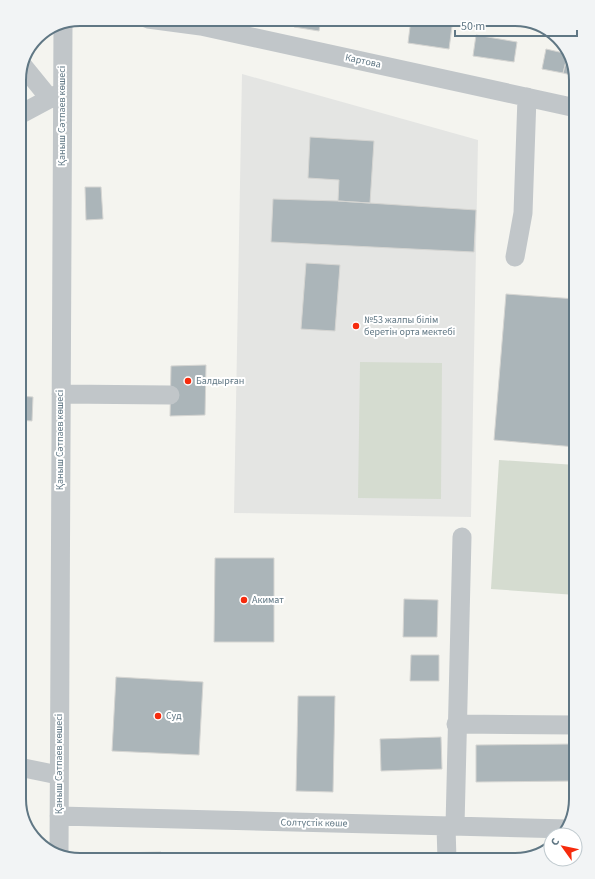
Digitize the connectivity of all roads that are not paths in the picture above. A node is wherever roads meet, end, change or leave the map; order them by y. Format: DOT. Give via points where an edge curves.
graph roads {
  1 [pos="201,26"];
  2 [pos="63,29"];
  3 [pos="27,70"];
  4 [pos="56,96"];
  5 [pos="527,97"];
  6 [pos="569,106"];
  7 [pos="26,111"];
  8 [pos="515,257"];
  9 [pos="61,394"];
  10 [pos="170,395"];
  11 [pos="462,537"];
  12 [pos="456,724"];
  13 [pos="569,725"];
  14 [pos="26,768"];
  15 [pos="58,775"];
  16 [pos="59,816"];
  17 [pos="451,826"];
  18 [pos="543,828"];
  19 [pos="59,848"];
  20 [pos="448,853"];
  1 -- 5 [label="street, Картова"];
  2 -- 4 [label="street, Қаныш Сәтпаев көшесі"];
  3 -- 4 [label="street"];
  4 -- 7 [label="street"];
  4 -- 9 [label="street, Қаныш Сәтпаев көшесі"];
  5 -- 6 [label="street, Картова"];
  5 -- 8 [label="street" via="523,213"];
  9 -- 10 [label="street"];
  9 -- 15 [label="street, Қаныш Сәтпаев көшесі"];
  11 -- 12 [label="street"];
  12 -- 13 [label="street"];
  12 -- 17 [label="street"];
  14 -- 15 [label="street"];
  15 -- 16 [label="street, Қаныш Сәтпаев көшесі"];
  16 -- 17 [label="street, Солтүстік көше"];
  16 -- 19 [label="street, Қаныш Сәтпаев көшесі"];
  17 -- 18 [label="street, Солтүстік көше"];
  17 -- 20 [label="street"];
}
